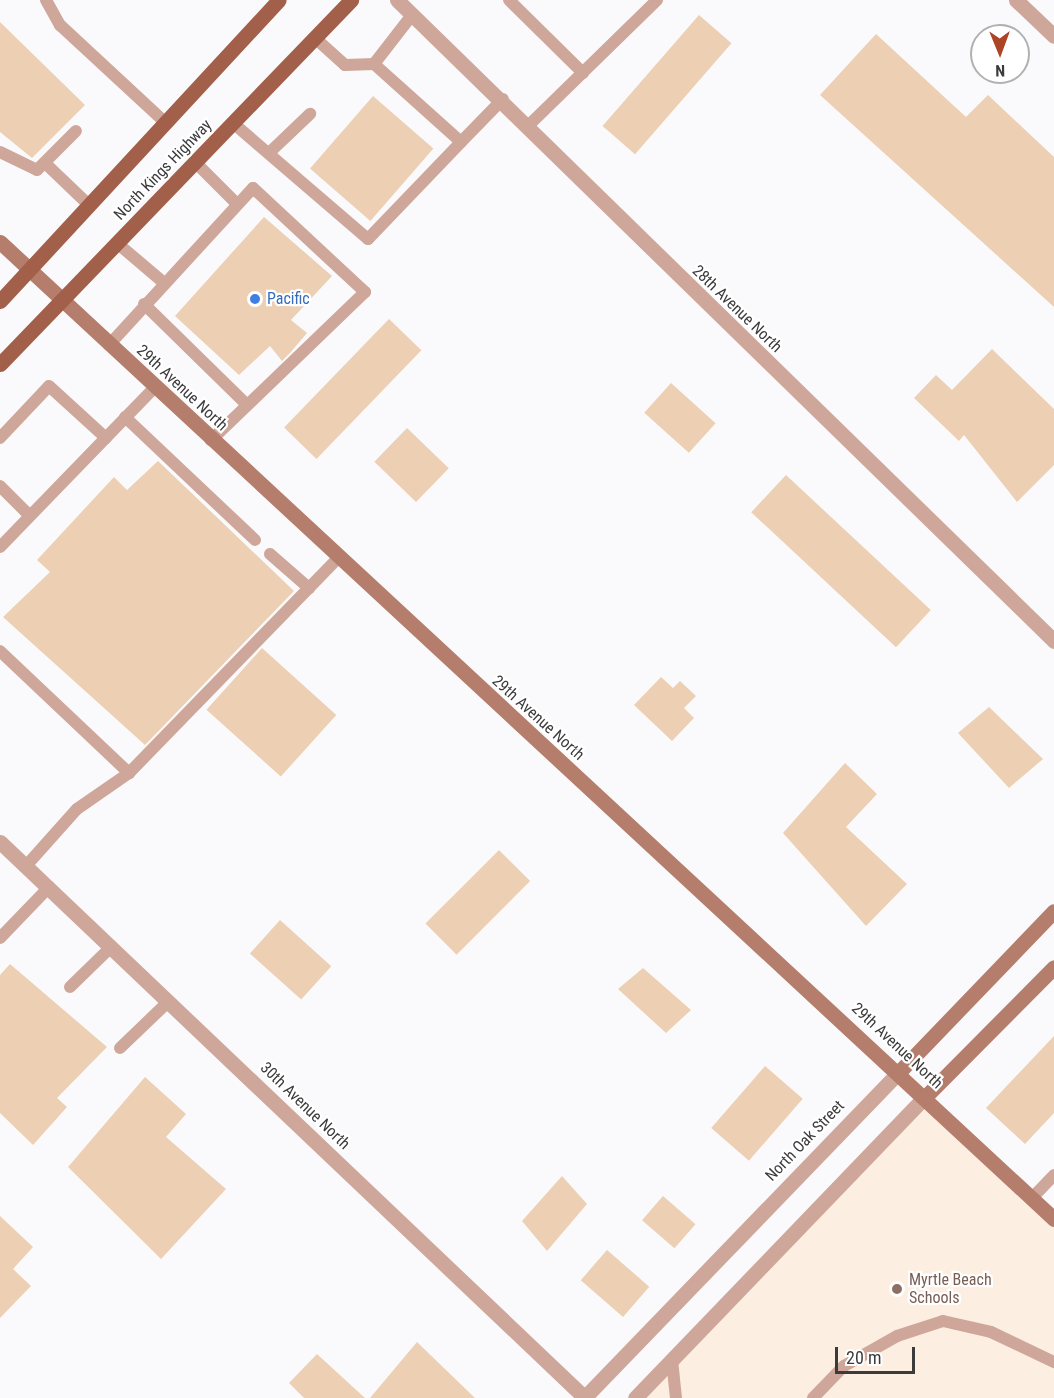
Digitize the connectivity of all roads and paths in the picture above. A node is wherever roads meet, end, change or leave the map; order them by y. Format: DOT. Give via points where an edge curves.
graph roads {
  1 [pos="46,0"];
  2 [pos="279,0"];
  3 [pos="351,0"];
  4 [pos="397,0"];
  5 [pos="509,0"];
  6 [pos="657,0"];
  7 [pos="1016,0"];
  8 [pos="412,15"];
  9 [pos="1054,36"];
  10 [pos="315,38"];
  11 [pos="374,64"];
  12 [pos="583,73"];
  13 [pos="503,99"];
  14 [pos="310,114"];
  15 [pos="166,123"];
  16 [pos="233,123"];
  17 [pos="529,125"];
  18 [pos="76,132"];
  19 [pos="461,142"];
  20 [pos="269,153"];
  21 [pos="3,161"];
  22 [pos="195,162"];
  23 [pos="45,163"];
  24 [pos="236,203"];
  25 [pos="90,206"];
  26 [pos="0,242"];
  27 [pos="117,243"];
  28 [pos="30,272"];
  29 [pos="164,282"];
  30 [pos="0,301"];
  31 [pos="61,301"];
  32 [pos="144,304"];
  33 [pos="109,345"];
  34 [pos="0,364"];
  35 [pos="155,387"];
  36 [pos="247,405"];
  37 [pos="125,417"];
  38 [pos="0,438"];
  39 [pos="106,438"];
  40 [pos="211,440"];
  41 [pos="0,486"];
  42 [pos="30,516"];
  43 [pos="255,540"];
  44 [pos="0,547"];
  45 [pos="270,554"];
  46 [pos="337,559"];
  47 [pos="309,588"];
  48 [pos="1054,641"];
  49 [pos="0,651"];
  50 [pos="129,773"];
  51 [pos="0,842"];
  52 [pos="26,866"];
  53 [pos="49,887"];
  54 [pos="1054,911"];
  55 [pos="0,938"];
  56 [pos="111,947"];
  57 [pos="1054,967"];
  58 [pos="70,987"];
  59 [pos="169,1001"];
  60 [pos="120,1048"];
  61 [pos="898,1072"];
  62 [pos="925,1097"];
  63 [pos="1054,1175"];
  64 [pos="1032,1198"];
  65 [pos="1054,1219"];
  66 [pos="672,1360"];
  67 [pos="1054,1362"];
  68 [pos="585,1398"];
  69 [pos="634,1398"];
  70 [pos="676,1398"];
  71 [pos="813,1398"];
  1 -- 15 [label="lane" via="60,24"];
  2 -- 15 [label="main road, North Kings Highway"];
  3 -- 10 [label="main road, North Kings Highway"];
  4 -- 8 [label="street, 28th Avenue North"];
  5 -- 12 [label="lane"];
  6 -- 12 [label="lane"];
  7 -- 9 [label="street"];
  8 -- 11 [label="lane"];
  8 -- 13 [label="street, 28th Avenue North"];
  10 -- 11 [label="lane" via="345,65"];
  10 -- 16 [label="main road, North Kings Highway"];
  11 -- 19 [label="lane"];
  12 -- 17 [label="lane"];
  13 -- 17 [label="street, 28th Avenue North"];
  13 -- 19 [label="lane"];
  14 -- 20 [label="lane"];
  15 -- 25 [label="main road, North Kings Highway"];
  16 -- 20 [label="lane"];
  16 -- 22 [label="main road, North Kings Highway"];
  17 -- 48 [label="street, 28th Avenue North" via="649,249"];
  18 -- 23 [label="lane"];
  19 -- 20 [label="lane" via="368,239"];
  21 -- 23 [label="lane" via="37,170"];
  22 -- 24 [label="lane"];
  22 -- 27 [label="main road, North Kings Highway"];
  23 -- 25 [label="lane"];
  24 -- 29 [label="lane"];
  24 -- 36 [label="lane" via="253,188 365,292"];
  25 -- 28 [label="main road, North Kings Highway"];
  26 -- 28 [label="main road, 29th Avenue North"];
  27 -- 29 [label="lane"];
  27 -- 31 [label="main road, North Kings Highway"];
  28 -- 30 [label="main road, North Kings Highway"];
  28 -- 31 [label="main road, 29th Avenue North"];
  29 -- 32 [label="lane"];
  31 -- 33 [label="main road, 29th Avenue North"];
  31 -- 34 [label="main road, North Kings Highway"];
  32 -- 33 [label="lane"];
  32 -- 36 [label="lane"];
  33 -- 35 [label="main road, 29th Avenue North"];
  35 -- 37 [label="lane"];
  35 -- 40 [label="main road, 29th Avenue North"];
  36 -- 40 [label="lane"];
  37 -- 39 [label="lane"];
  37 -- 43 [label="lane"];
  38 -- 39 [label="lane" via="49,386"];
  39 -- 42 [label="lane"];
  40 -- 46 [label="main road, 29th Avenue North"];
  41 -- 42 [label="lane"];
  42 -- 44 [label="lane"];
  45 -- 47 [label="lane"];
  46 -- 47 [label="lane"];
  46 -- 61 [label="main road, 29th Avenue North"];
  47 -- 50 [label="lane"];
  49 -- 50 [label="lane"];
  50 -- 52 [label="lane" via="77,809"];
  51 -- 52 [label="street, 30th Avenue North"];
  52 -- 53 [label="street, 30th Avenue North"];
  53 -- 55 [label="lane"];
  53 -- 56 [label="street, 30th Avenue North"];
  54 -- 61 [label="main road, North Oak Street"];
  56 -- 58 [label="lane"];
  56 -- 59 [label="street, 30th Avenue North"];
  57 -- 62 [label="main road"];
  59 -- 60 [label="lane"];
  59 -- 68 [label="street, 30th Avenue North"];
  61 -- 62 [label="main road, 29th Avenue North"];
  61 -- 68 [label="street, North Oak Street"];
  62 -- 64 [label="main road, 29th Avenue North"];
  62 -- 66 [label="street"];
  63 -- 64 [label="lane"];
  64 -- 65 [label="main road, 29th Avenue North"];
  66 -- 69 [label="street"];
  66 -- 70 [label="lane"];
  67 -- 71 [label="lane" via="991,1332 943,1322 897,1336 844,1366"];
}
